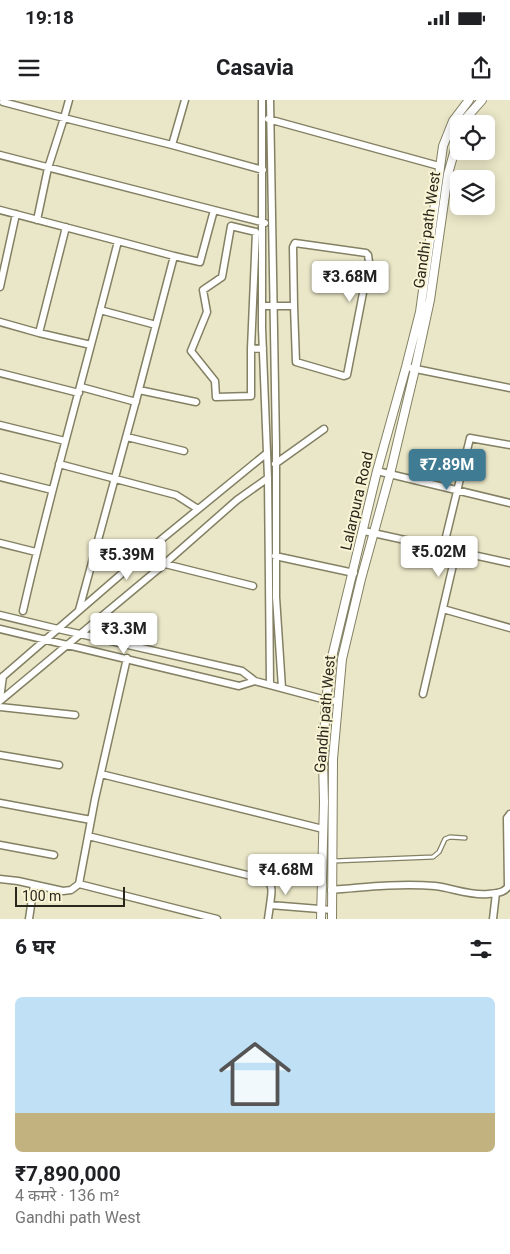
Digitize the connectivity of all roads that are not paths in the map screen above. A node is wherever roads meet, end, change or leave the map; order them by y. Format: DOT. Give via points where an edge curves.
graph roads {
  1 [pos="69,100"];
  2 [pos="185,100"];
  3 [pos="261,100"];
  4 [pos="469,100"];
  5 [pos="482,100"];
  6 [pos="4,102"];
  7 [pos="270,102"];
  8 [pos="469,115"];
  9 [pos="262,117"];
  10 [pos="64,118"];
  11 [pos="271,119"];
  12 [pos="172,145"];
  13 [pos="0,155"];
  14 [pos="452,160"];
  15 [pos="439,166"];
  16 [pos="48,168"];
  17 [pos="263,170"];
  18 [pos="0,210"];
  19 [pos="214,210"];
  20 [pos="16,214"];
  21 [pos="37,220"];
  22 [pos="263,222"];
  23 [pos="272,224"];
  24 [pos="66,227"];
  25 [pos="118,242"];
  26 [pos="174,256"];
  27 [pos="0,287"];
  28 [pos="262,306"];
  29 [pos="273,306"];
  30 [pos="294,306"];
  31 [pos="100,310"];
  32 [pos="0,322"];
  33 [pos="156,325"];
  34 [pos="39,333"];
  35 [pos="273,341"];
  36 [pos="91,345"];
  37 [pos="263,345"];
  38 [pos="251,349"];
  39 [pos="406,367"];
  40 [pos="415,369"];
  41 [pos="0,373"];
  42 [pos="510,388"];
  43 [pos="80,390"];
  44 [pos="139,390"];
  45 [pos="265,399"];
  46 [pos="275,399"];
  47 [pos="136,402"];
  48 [pos="196,402"];
  49 [pos="0,424"];
  50 [pos="324,429"];
  51 [pos="126,437"];
  52 [pos="65,441"];
  53 [pos="510,445"];
  54 [pos="184,451"];
  55 [pos="267,453"];
  56 [pos="59,464"];
  57 [pos="276,464"];
  58 [pos="268,470"];
  59 [pos="377,471"];
  60 [pos="390,474"];
  61 [pos="0,477"];
  62 [pos="268,478"];
  63 [pos="115,479"];
  64 [pos="52,490"];
  65 [pos="459,490"];
  66 [pos="510,503"];
  67 [pos="198,509"];
  68 [pos="364,531"];
  69 [pos="373,534"];
  70 [pos="0,543"];
  71 [pos="444,549"];
  72 [pos="36,552"];
  73 [pos="456,552"];
  74 [pos="268,554"];
  75 [pos="277,556"];
  76 [pos="510,563"];
  77 [pos="165,564"];
  78 [pos="354,572"];
  79 [pos="253,586"];
  80 [pos="443,609"];
  81 [pos="78,610"];
  82 [pos="23,611"];
  83 [pos="0,615"];
  84 [pos="510,628"];
  85 [pos="0,629"];
  86 [pos="58,629"];
  87 [pos="80,634"];
  88 [pos="45,641"];
  89 [pos="66,645"];
  90 [pos="127,658"];
  91 [pos="2,677"];
  92 [pos="255,681"];
  93 [pos="270,685"];
  94 [pos="282,688"];
  95 [pos="423,694"];
  96 [pos="0,700"];
  97 [pos="326,700"];
  98 [pos="338,701"];
  99 [pos="0,707"];
  100 [pos="75,715"];
  101 [pos="0,755"];
  102 [pos="59,765"];
  103 [pos="101,774"];
  104 [pos="0,803"];
  105 [pos="510,814"];
  106 [pos="91,820"];
  107 [pos="323,829"];
  108 [pos="88,836"];
  109 [pos="465,838"];
  110 [pos="0,845"];
  111 [pos="54,855"];
  112 [pos="332,861"];
  113 [pos="0,879"];
  114 [pos="79,884"];
  115 [pos="34,885"];
  116 [pos="509,886"];
  117 [pos="331,890"];
  118 [pos="496,893"];
  119 [pos="270,905"];
  120 [pos="321,910"];
  121 [pos="332,910"];
  122 [pos="29,919"];
  123 [pos="217,919"];
  124 [pos="268,919"];
  125 [pos="321,919"];
  126 [pos="332,919"];
  127 [pos="493,919"];
  1 -- 10 [label="street"];
  2 -- 12 [label="street"];
  3 -- 7 [label="street"];
  3 -- 9 [label="street"];
  4 -- 15 [label="street, Lalarpura Road" via="447,133"];
  5 -- 8 [label="street"];
  6 -- 10 [label="street"];
  7 -- 11 [label="street"];
  9 -- 11 [label="street"];
  9 -- 17 [label="street"];
  10 -- 12 [label="street"];
  10 -- 16 [label="street"];
  11 -- 15 [label="street"];
  11 -- 23 [label="street"];
  12 -- 17 [label="street"];
  13 -- 16 [label="street"];
  14 -- 40 [label="street, Gandhi path West" via="430,300"];
  15 -- 39 [label="street, Lalarpura Road" via="421,303"];
  16 -- 19 [label="street"];
  16 -- 21 [label="street"];
  17 -- 22 [label="street"];
  18 -- 20 [label="street"];
  19 -- 22 [label="street"];
  19 -- 26 [label="street" via="200,262"];
  20 -- 21 [label="street"];
  20 -- 27 [label="street"];
  21 -- 24 [label="street"];
  22 -- 23 [label="street"];
  22 -- 28 [label="street"];
  23 -- 29 [label="street"];
  24 -- 25 [label="street"];
  24 -- 34 [label="street"];
  25 -- 26 [label="street"];
  25 -- 31 [label="street"];
  26 -- 33 [label="street"];
  28 -- 29 [label="street"];
  28 -- 37 [label="street"];
  29 -- 30 [label="street"];
  29 -- 35 [label="street"];
  30 -- 30 [label="street" via="295,243 368,255 347,375 296,362"];
  31 -- 33 [label="street"];
  31 -- 36 [label="street"];
  32 -- 34 [label="street"];
  33 -- 44 [label="street"];
  34 -- 36 [label="street"];
  35 -- 37 [label="street"];
  35 -- 46 [label="street"];
  36 -- 43 [label="street"];
  37 -- 38 [label="street"];
  37 -- 45 [label="street"];
  38 -- 38 [label="street" via="251,396 216,397 215,381 191,351 207,312 203,290 222,277 231,226 256,232"];
  39 -- 40 [label="street"];
  39 -- 59 [label="street, Lalarpura Road"];
  40 -- 42 [label="street"];
  40 -- 60 [label="street, Gandhi path West"];
  41 -- 43 [label="street"];
  43 -- 47 [label="street"];
  43 -- 52 [label="street"];
  44 -- 47 [label="street"];
  44 -- 48 [label="street"];
  45 -- 46 [label="street"];
  45 -- 55 [label="street"];
  46 -- 57 [label="street"];
  47 -- 51 [label="street"];
  49 -- 52 [label="street"];
  50 -- 57 [label="street"];
  51 -- 54 [label="street"];
  51 -- 63 [label="street"];
  52 -- 56 [label="street"];
  53 -- 65 [label="street" via="470,438"];
  55 -- 58 [label="street"];
  55 -- 67 [label="street"];
  56 -- 63 [label="street"];
  56 -- 64 [label="street"];
  57 -- 58 [label="street"];
  57 -- 75 [label="street"];
  58 -- 62 [label="street"];
  59 -- 60 [label="street"];
  59 -- 68 [label="street, Lalarpura Road"];
  60 -- 65 [label="street"];
  60 -- 69 [label="street, Gandhi path West"];
  61 -- 64 [label="street"];
  62 -- 74 [label="street"];
  62 -- 77 [label="street" via="237,500"];
  63 -- 67 [label="street" via="176,496"];
  63 -- 81 [label="street"];
  64 -- 72 [label="street"];
  65 -- 66 [label="street"];
  65 -- 71 [label="street"];
  67 -- 81 [label="street"];
  68 -- 69 [label="street"];
  68 -- 78 [label="street, Lalarpura Road"];
  69 -- 71 [label="street"];
  69 -- 98 [label="street, Gandhi path West" via="342,659"];
  70 -- 72 [label="street"];
  71 -- 73 [label="street"];
  72 -- 82 [label="street"];
  73 -- 76 [label="street"];
  73 -- 80 [label="street"];
  74 -- 75 [label="street"];
  74 -- 93 [label="street"];
  75 -- 78 [label="street"];
  75 -- 94 [label="street" via="276,597"];
  77 -- 79 [label="street"];
  77 -- 87 [label="street"];
  78 -- 97 [label="street, Lalarpura Road" via="332,657"];
  80 -- 84 [label="street"];
  80 -- 95 [label="street"];
  81 -- 86 [label="street"];
  83 -- 86 [label="street"];
  85 -- 88 [label="street"];
  86 -- 87 [label="street"];
  86 -- 88 [label="street"];
  87 -- 89 [label="street"];
  87 -- 92 [label="street" via="242,671"];
  88 -- 89 [label="street"];
  88 -- 91 [label="street"];
  89 -- 90 [label="street"];
  89 -- 96 [label="street"];
  90 -- 92 [label="street" via="239,686"];
  90 -- 103 [label="street"];
  91 -- 96 [label="street"];
  92 -- 93 [label="street"];
  93 -- 94 [label="street"];
  94 -- 97 [label="street"];
  97 -- 98 [label="street"];
  97 -- 107 [label="street, Lalarpura Road"];
  98 -- 112 [label="street, Gandhi path West" via="333,759"];
  99 -- 100 [label="street"];
  101 -- 102 [label="street"];
  103 -- 106 [label="street"];
  103 -- 107 [label="street"];
  104 -- 106 [label="street"];
  105 -- 116 [label="street" via="507,818"];
  106 -- 108 [label="street"];
  107 -- 120 [label="street, Lalarpura Road"];
  108 -- 114 [label="street"];
  108 -- 119 [label="street" via="264,879 271,885"];
  109 -- 112 [label="lane" via="445,839 433,857"];
  110 -- 111 [label="street"];
  112 -- 117 [label="street, Gandhi path West"];
  113 -- 115 [label="street"];
  114 -- 115 [label="street" via="63,891"];
  114 -- 123 [label="street"];
  115 -- 122 [label="street"];
  116 -- 118 [label="street" via="502,893"];
  117 -- 118 [label="street" via="434,886 485,895"];
  117 -- 121 [label="street, Gandhi path West"];
  118 -- 127 [label="street"];
  119 -- 120 [label="street"];
  119 -- 124 [label="street"];
  120 -- 121 [label="street"];
  120 -- 125 [label="street, Lalarpura Road"];
  121 -- 126 [label="street, Gandhi path West"];
}
